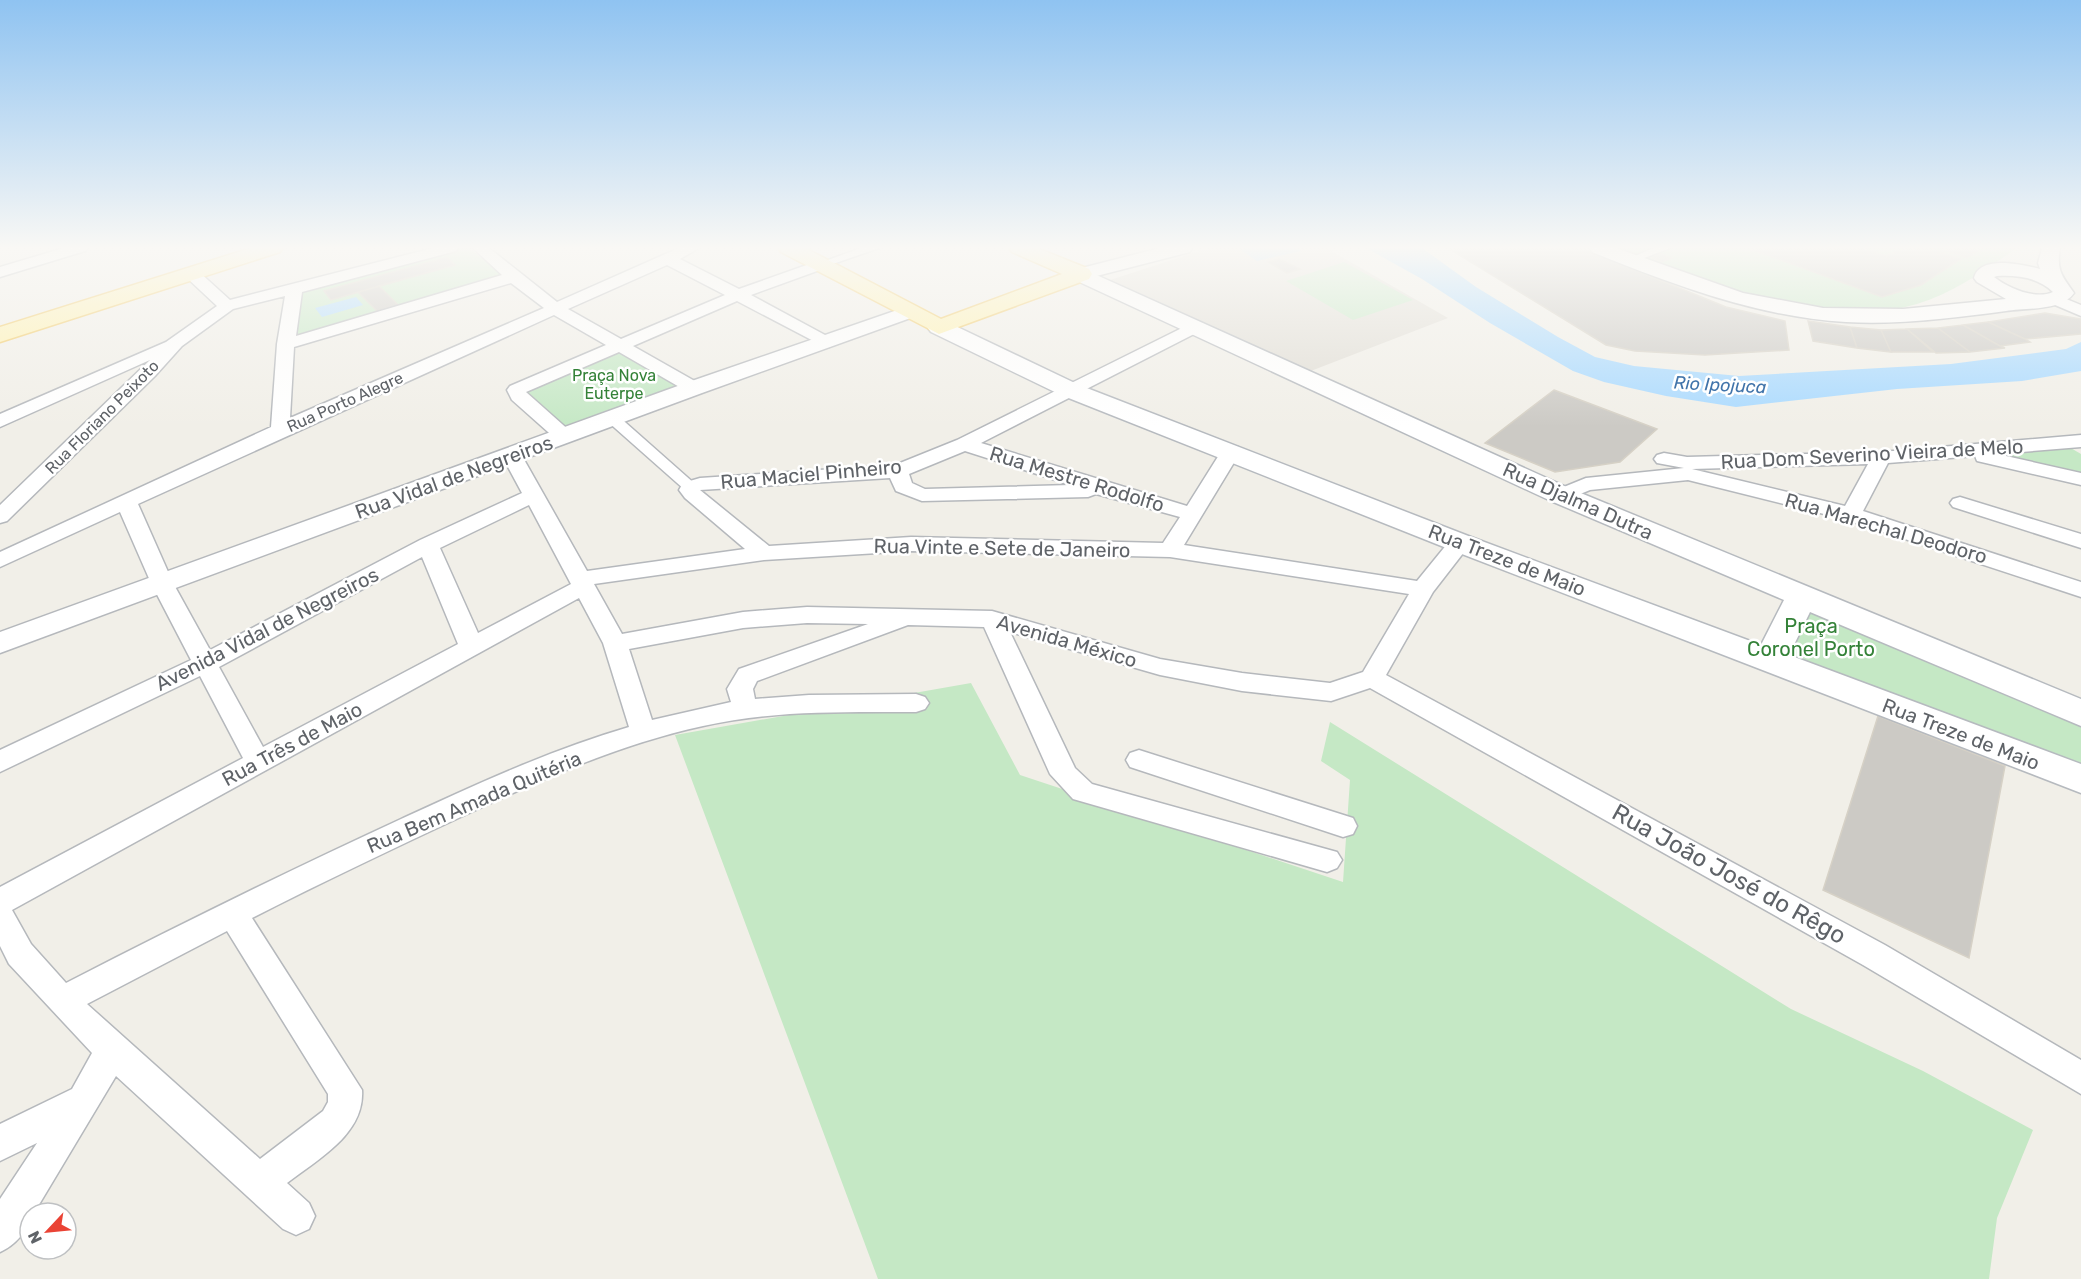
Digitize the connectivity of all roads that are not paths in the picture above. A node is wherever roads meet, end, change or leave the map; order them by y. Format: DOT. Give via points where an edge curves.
graph roads {
  1 [pos="55,308"];
  2 [pos="86,308"];
  3 [pos="225,308"];
  4 [pos="291,308"];
  5 [pos="409,308"];
  6 [pos="559,308"];
  7 [pos="709,308"];
  8 [pos="765,308"];
  9 [pos="901,308"];
  10 [pos="991,308"];
  11 [pos="1153,308"];
  12 [pos="1783,308"];
  13 [pos="1920,308"];
  14 [pos="1946,308"];
  15 [pos="556,309"];
  16 [pos="909,312"];
  17 [pos="1898,314"];
  18 [pos="0,324"];
  19 [pos="939,327"];
  20 [pos="1194,327"];
  21 [pos="0,335"];
  22 [pos="176,342"];
  23 [pos="829,342"];
  24 [pos="286,344"];
  25 [pos="622,346"];
  26 [pos="112,372"];
  27 [pos="149,372"];
  28 [pos="694,388"];
  29 [pos="1070,390"];
  30 [pos="612,418"];
  31 [pos="0,421"];
  32 [pos="280,430"];
  33 [pos="564,436"];
  34 [pos="964,444"];
  35 [pos="2076,444"];
  36 [pos="1955,451"];
  37 [pos="1231,452"];
  38 [pos="512,456"];
  39 [pos="1881,458"];
  40 [pos="1664,459"];
  41 [pos="898,471"];
  42 [pos="2081,479"];
  43 [pos="690,487"];
  44 [pos="1106,490"];
  45 [pos="534,495"];
  46 [pos="1561,495"];
  47 [pos="126,501"];
  48 [pos="1960,503"];
  49 [pos="1192,514"];
  50 [pos="1851,514"];
  51 [pos="0,517"];
  52 [pos="2081,541"];
  53 [pos="1460,543"];
  54 [pos="428,545"];
  55 [pos="1170,550"];
  56 [pos="764,553"];
  57 [pos="0,560"];
  58 [pos="162,583"];
  59 [pos="582,583"];
  60 [pos="1423,589"];
  61 [pos="2081,590"];
  62 [pos="1802,596"];
  63 [pos="910,617"];
  64 [pos="992,619"];
  65 [pos="0,643"];
  66 [pos="615,643"];
  67 [pos="472,648"];
  68 [pos="1769,661"];
  69 [pos="206,663"];
  70 [pos="1372,678"];
  71 [pos="916,703"];
  72 [pos="745,709"];
  73 [pos="2081,713"];
  74 [pos="644,731"];
  75 [pos="1139,760"];
  76 [pos="0,762"];
  77 [pos="258,762"];
  78 [pos="2081,779"];
  79 [pos="1343,826"];
  80 [pos="1327,860"];
  81 [pos="0,902"];
  82 [pos="232,912"];
  83 [pos="0,916"];
  84 [pos="62,1001"];
  85 [pos="112,1050"];
  86 [pos="2081,1078"];
  87 [pos="84,1101"];
  88 [pos="0,1143"];
  89 [pos="258,1183"];
  90 [pos="296,1216"];
  91 [pos="0,1233"];
  1 -- 18 [label="main road"];
  2 -- 21 [label="main road"];
  3 -- 22 [label="street, Rua Floriano Peixoto"];
  4 -- 24 [label="street"];
  5 -- 24 [label="street"];
  6 -- 15 [label="street, Rua Porto Alegre"];
  7 -- 25 [label="street"];
  8 -- 23 [label="street"];
  9 -- 16 [label="main road"];
  10 -- 19 [label="main road"];
  11 -- 20 [label="main road, Rua Djalma Dutra"];
  12 -- 17 [label="street" via="1824,315"];
  13 -- 17 [label="street"];
  14 -- 17 [label="street"];
  15 -- 25 [label="street"];
  15 -- 32 [label="street, Rua Porto Alegre"];
  16 -- 19 [label="main road"];
  16 -- 23 [label="street, Rua Vidal de Negreiros"];
  19 -- 29 [label="main road, Rua Treze de Maio"];
  20 -- 29 [label="street, Rua Maciel Pinheiro"];
  20 -- 46 [label="main road, Rua Djalma Dutra"];
  22 -- 26 [label="street"];
  22 -- 27 [label="street, Rua Floriano Peixoto"];
  23 -- 28 [label="street, Rua Vidal de Negreiros"];
  24 -- 32 [label="street"];
  25 -- 28 [label="street"];
  25 -- 33 [label="street" via="516,390"];
  26 -- 27 [label="street"];
  26 -- 31 [label="street"];
  27 -- 51 [label="street, Rua Floriano Peixoto"];
  28 -- 30 [label="street, Rua Vidal de Negreiros"];
  29 -- 34 [label="street, Rua Maciel Pinheiro"];
  29 -- 37 [label="main road, Rua Treze de Maio"];
  30 -- 33 [label="street, Rua Vidal de Negreiros"];
  30 -- 43 [label="street"];
  32 -- 47 [label="street, Rua Porto Alegre"];
  33 -- 38 [label="street, Rua Vidal de Negreiros"];
  34 -- 41 [label="street, Rua Maciel Pinheiro"];
  34 -- 44 [label="street, Rua Mestre Rodolfo"];
  35 -- 36 [label="street, Rua Dom Severino Vieira de Melo"];
  36 -- 39 [label="street, Rua Dom Severino Vieira de Melo"];
  36 -- 42 [label="street"];
  37 -- 49 [label="street"];
  37 -- 53 [label="main road, Rua Treze de Maio"];
  38 -- 45 [label="street"];
  38 -- 58 [label="street, Rua Vidal de Negreiros"];
  39 -- 40 [label="street, Rua Dom Severino Vieira de Melo" via="1688,463"];
  39 -- 50 [label="street"];
  41 -- 43 [label="street, Rua Maciel Pinheiro"];
  41 -- 44 [label="street" via="903,487 922,495"];
  43 -- 56 [label="street" via="692,494"];
  44 -- 49 [label="street, Rua Mestre Rodolfo"];
  45 -- 54 [label="street, Avenida Vidal de Negreiros"];
  45 -- 59 [label="street"];
  46 -- 50 [label="street, Rua Marechal Deodoro" via="1586,484 1688,474"];
  46 -- 62 [label="main road, Rua Djalma Dutra"];
  47 -- 57 [label="street, Rua Porto Alegre"];
  47 -- 58 [label="street"];
  48 -- 52 [label="street"];
  49 -- 55 [label="street"];
  50 -- 61 [label="street, Rua Marechal Deodoro"];
  53 -- 60 [label="street"];
  53 -- 68 [label="main road, Rua Treze de Maio"];
  54 -- 67 [label="street"];
  54 -- 69 [label="street, Avenida Vidal de Negreiros"];
  55 -- 56 [label="street, Rua Vinte e Sete de Janeiro" via="911,544"];
  55 -- 60 [label="street, Rua Vinte e Sete de Janeiro"];
  56 -- 59 [label="street, Rua Vinte e Sete de Janeiro"];
  58 -- 65 [label="street, Rua Vidal de Negreiros"];
  58 -- 69 [label="street"];
  59 -- 66 [label="street"];
  59 -- 67 [label="street, Rua Três de Maio"];
  60 -- 70 [label="street"];
  62 -- 68 [label="main road"];
  62 -- 73 [label="main road, Rua Djalma Dutra"];
  63 -- 64 [label="street, Avenida México"];
  63 -- 66 [label="street, Avenida México" via="786,616"];
  63 -- 72 [label="street" via="748,675 740,689"];
  64 -- 70 [label="street, Avenida México" via="1160,667 1242,682 1331,692"];
  64 -- 80 [label="street" via="1064,774 1083,792"];
  66 -- 74 [label="street"];
  67 -- 77 [label="street, Rua Três de Maio"];
  68 -- 78 [label="main road, Rua Treze de Maio"];
  69 -- 76 [label="street, Avenida Vidal de Negreiros"];
  69 -- 77 [label="street"];
  70 -- 86 [label="street, Rua João José do Rêgo" via="1874,955"];
  71 -- 72 [label="street, Rua Bem Amada Quitéria" via="815,703"];
  72 -- 74 [label="street, Rua Bem Amada Quitéria"];
  74 -- 82 [label="street, Rua Bem Amada Quitéria" via="490,791"];
  75 -- 79 [label="street"];
  77 -- 81 [label="street, Rua Três de Maio"];
  82 -- 84 [label="street, Rua Bem Amada Quitéria"];
  82 -- 89 [label="street" via="345,1090 346,1106 335,1123"];
  83 -- 84 [label="street" via="20,954"];
  84 -- 85 [label="street"];
  85 -- 87 [label="street"];
  85 -- 89 [label="street"];
  87 -- 88 [label="street"];
  87 -- 91 [label="street"];
  89 -- 90 [label="street"];
}
